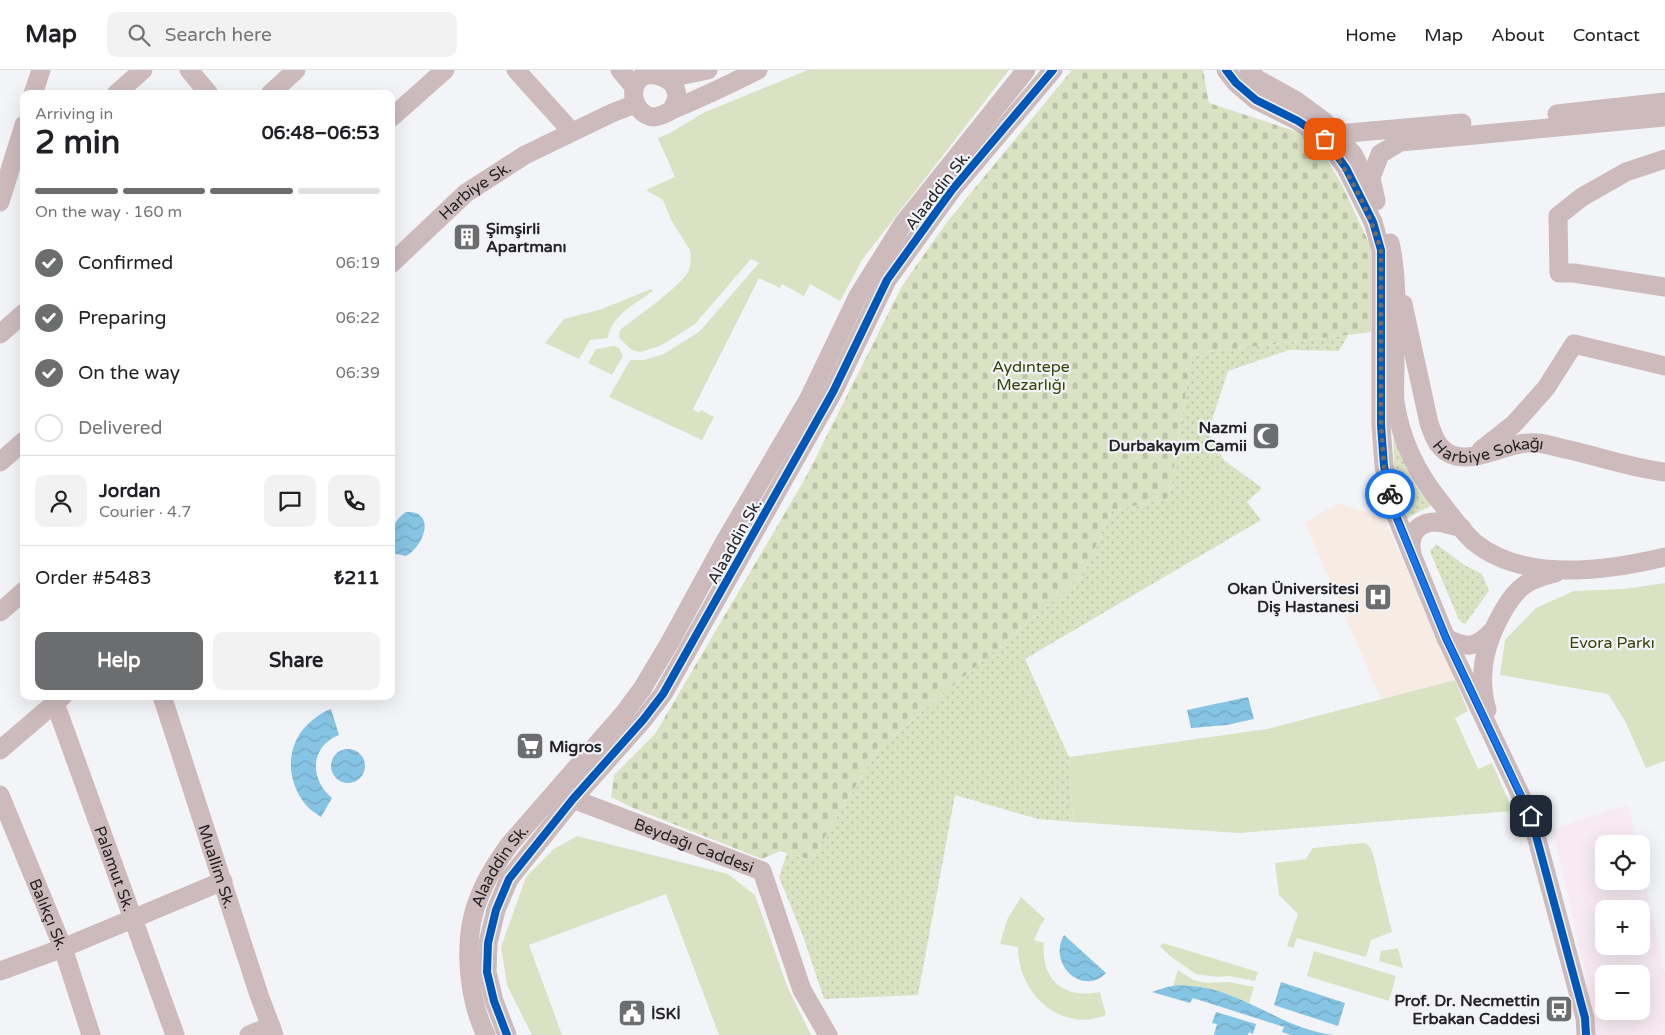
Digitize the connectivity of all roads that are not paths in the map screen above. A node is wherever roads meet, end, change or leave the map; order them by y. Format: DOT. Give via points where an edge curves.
graph roads {
  1 [pos="41,70"];
  2 [pos="143,70"];
  3 [pos="189,70"];
  4 [pos="296,70"];
  5 [pos="445,70"];
  6 [pos="516,70"];
  7 [pos="620,70"];
  8 [pos="708,70"];
  9 [pos="758,70"];
  10 [pos="1026,70"];
  11 [pos="1053,70"];
  12 [pos="1226,70"];
  13 [pos="1249,70"];
  14 [pos="660,73"];
  15 [pos="34,90"];
  16 [pos="120,90"];
  17 [pos="206,90"];
  18 [pos="274,90"];
  19 [pos="635,96"];
  20 [pos="1665,102"];
  21 [pos="671,110"];
  22 [pos="395,114"];
  23 [pos="1665,117"];
  24 [pos="572,132"];
  25 [pos="1337,134"];
  26 [pos="20,137"];
  27 [pos="1665,158"];
  28 [pos="20,180"];
  29 [pos="1,199"];
  30 [pos="1376,201"];
  31 [pos="395,260"];
  32 [pos="1394,263"];
  33 [pos="1665,287"];
  34 [pos="20,316"];
  35 [pos="0,334"];
  36 [pos="1665,366"];
  37 [pos="20,444"];
  38 [pos="1472,456"];
  39 [pos="0,462"];
  40 [pos="1665,472"];
  41 [pos="735,525"];
  42 [pos="1462,528"];
  43 [pos="754,533"];
  44 [pos="724,543"];
  45 [pos="743,554"];
  46 [pos="1413,554"];
  47 [pos="1665,557"];
  48 [pos="1503,559"];
  49 [pos="1568,570"];
  50 [pos="20,594"];
  51 [pos="1510,599"];
  52 [pos="0,612"];
  53 [pos="1492,632"];
  54 [pos="1446,638"];
  55 [pos="59,700"];
  56 [pos="163,700"];
  57 [pos="0,750"];
  58 [pos="1500,753"];
  59 [pos="566,794"];
  60 [pos="0,795"];
  61 [pos="223,881"];
  62 [pos="132,919"];
  63 [pos="63,948"];
  64 [pos="0,971"];
  65 [pos="273,1031"];
  66 [pos="91,1035"];
  67 [pos="175,1035"];
  68 [pos="248,1035"];
  69 [pos="486,1035"];
  70 [pos="507,1035"];
  71 [pos="828,1035"];
  72 [pos="1586,1035"];
  1 -- 15 [label="street"];
  2 -- 16 [label="street"];
  3 -- 17 [label="street"];
  4 -- 18 [label="street"];
  5 -- 22 [label="street"];
  6 -- 24 [label="street"];
  7 -- 19 [label="street"];
  8 -- 14 [label="street"];
  9 -- 21 [label="street"];
  10 -- 41 [label="street, Alaaddin Sk." via="903,224 858,296 808,400"];
  11 -- 43 [label="street, Alaaddin Sk." via="952,190 887,280 834,392"];
  12 -- 46 [label="street" via="1256,100 1325,139 1346,168 1373,222 1381,250 1384,466 1394,512"];
  13 -- 25 [label="street, Harbiye Sokağı" via="1257,79 1303,105"];
  14 -- 19 [label="street" via="643,76 638,81"];
  14 -- 21 [label="street" via="674,83 677,97"];
  19 -- 21 [label="street" via="645,114 652,116"];
  19 -- 24 [label="street" via="612,113"];
  20 -- 25 [label="street" via="1530,118"];
  23 -- 30 [label="street" via="1400,142 1380,154 1371,178"];
  24 -- 31 [label="street, Harbiye Sk." via="525,155 466,193"];
  25 -- 30 [label="street, Harbiye Sokağı" via="1353,154"];
  26 -- 29 [label="street"];
  27 -- 33 [label="street" via="1626,172 1582,197 1558,216 1559,273"];
  28 -- 29 [label="street"];
  30 -- 32 [label="street, Harbiye Sokağı" via="1386,226"];
  32 -- 38 [label="street, Harbiye Sokağı" via="1435,440 1444,451 1457,456"];
  32 -- 42 [label="street, Harbiye Sokağı" via="1395,401 1402,433 1420,475"];
  34 -- 35 [label="street"];
  36 -- 38 [label="street" via="1574,344 1546,388 1514,424"];
  37 -- 39 [label="street"];
  38 -- 40 [label="street, Harbiye Sokağı" via="1511,445 1537,443"];
  41 -- 43 [label="street"];
  41 -- 44 [label="street, Alaaddin Sk."];
  42 -- 46 [label="street" via="1435,522 1419,527 1410,543"];
  42 -- 48 [label="street, Harbiye Sokağı" via="1473,541"];
  43 -- 45 [label="street, Alaaddin Sk."];
  44 -- 45 [label="street"];
  44 -- 59 [label="street, Alaaddin Sk." via="642,689"];
  45 -- 59 [label="street, Alaaddin Sk." via="663,694 643,720"];
  46 -- 54 [label="street"];
  47 -- 49 [label="street"];
  48 -- 49 [label="street, Harbiye Sokağı" via="1532,568"];
  48 -- 51 [label="street" via="1512,577"];
  49 -- 51 [label="street" via="1537,578"];
  50 -- 52 [label="street"];
  51 -- 53 [label="street"];
  53 -- 54 [label="street" via="1474,645 1457,644"];
  53 -- 58 [label="street" via="1482,683"];
  54 -- 58 [label="street"];
  55 -- 57 [label="street"];
  55 -- 62 [label="street, Palamut Sk."];
  56 -- 61 [label="street, Muallim Sk."];
  58 -- 72 [label="street" via="1531,816 1585,1018"];
  59 -- 69 [label="street, Alaaddin Sk." via="509,845 479,896 469,959 472,990"];
  59 -- 70 [label="street, Alaaddin Sk." via="509,879 496,910 488,943 487,972"];
  59 -- 71 [label="street, Beydağı Caddesi" via="762,871 802,990"];
  60 -- 63 [label="street, Balıkçı Sk."];
  61 -- 62 [label="street"];
  61 -- 65 [label="street, Muallim Sk."];
  62 -- 63 [label="street"];
  62 -- 67 [label="street, Palamut Sk."];
  63 -- 64 [label="street"];
  63 -- 66 [label="street, Balıkçı Sk."];
  65 -- 68 [label="street"];
}
